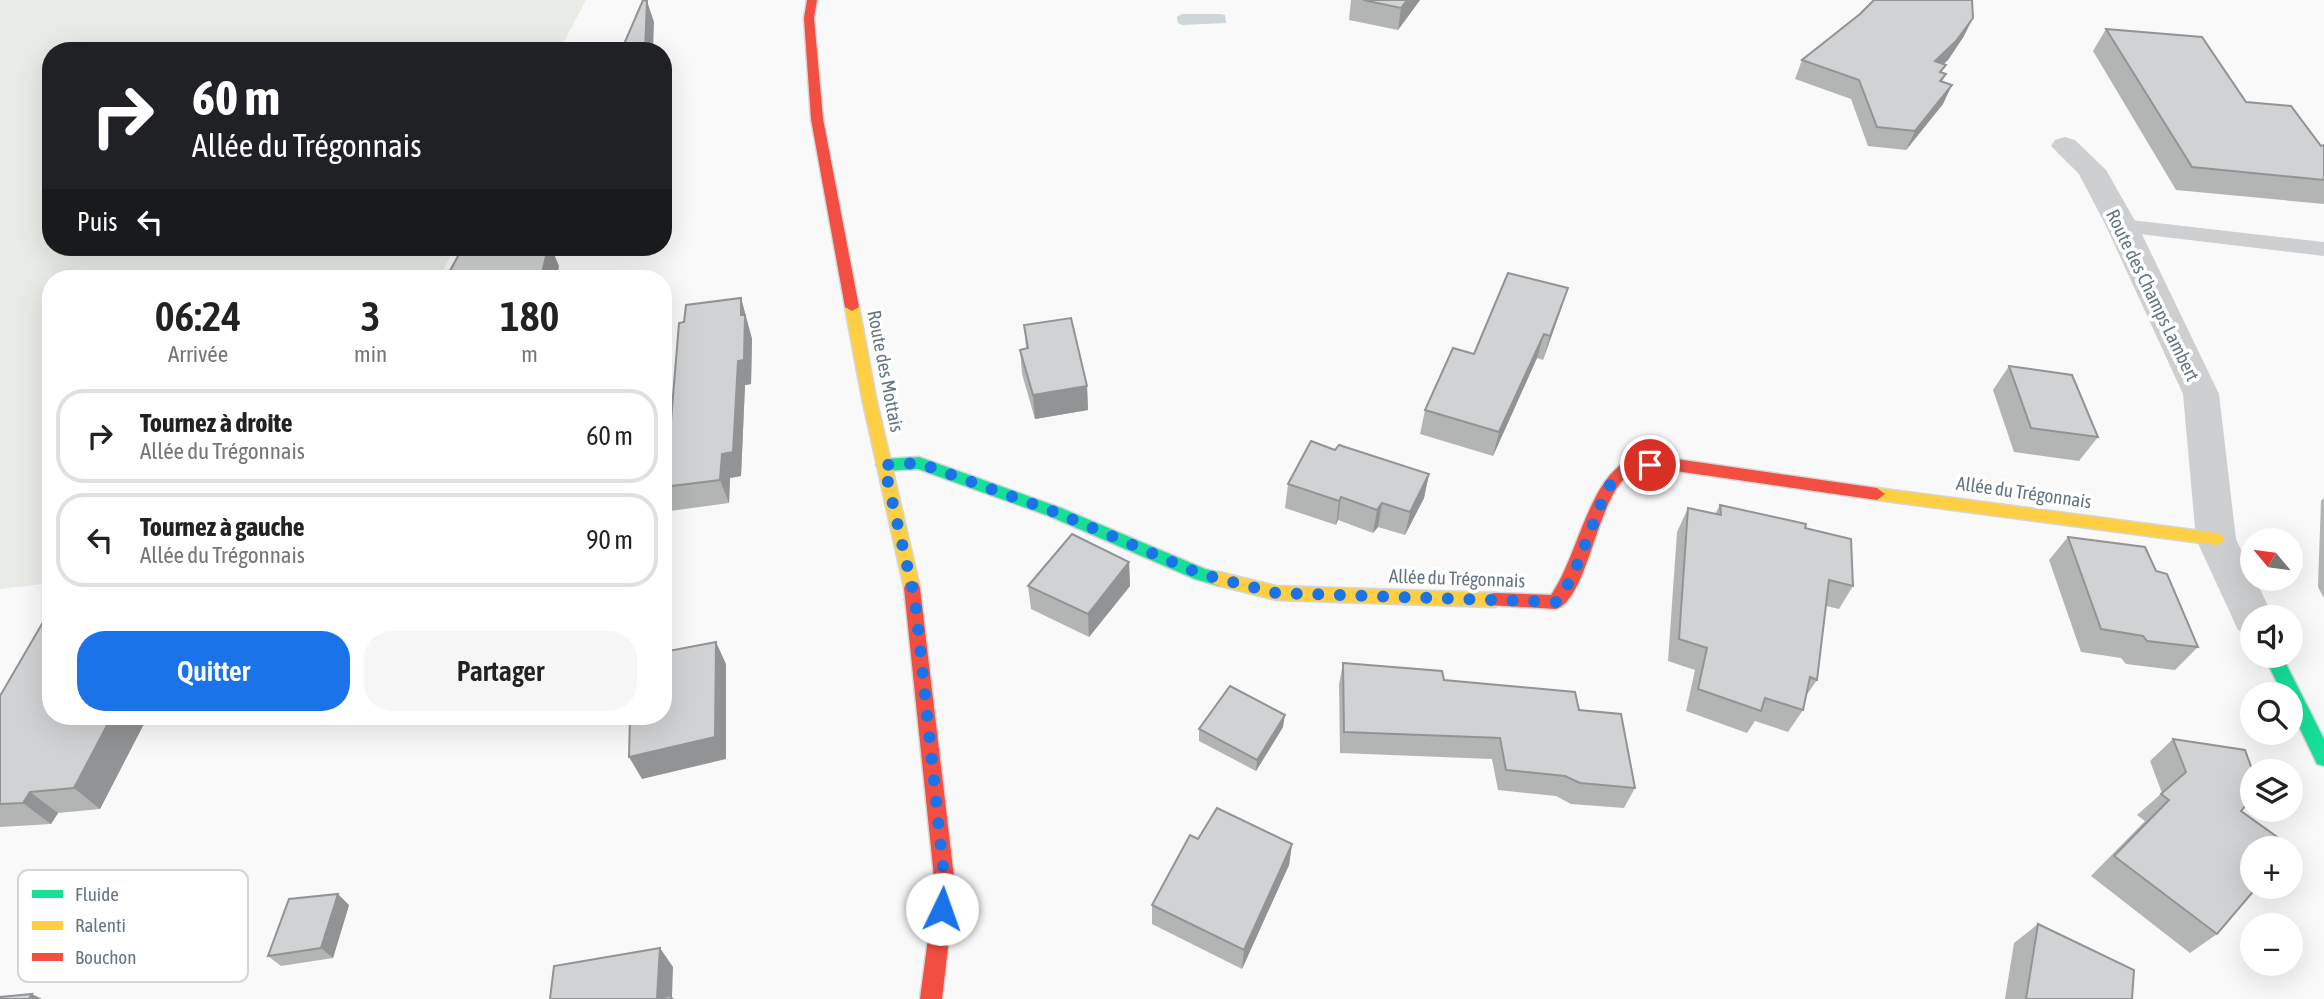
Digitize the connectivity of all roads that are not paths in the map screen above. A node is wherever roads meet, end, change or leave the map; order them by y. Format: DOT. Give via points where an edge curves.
graph roads {
  1 [pos="812,0"];
  2 [pos="2065,146"];
  3 [pos="2122,226"];
  4 [pos="2324,249"];
  5 [pos="884,465"];
  6 [pos="2216,539"];
  7 [pos="2247,605"];
  8 [pos="2279,668"];
  9 [pos="2324,758"];
  10 [pos="931,999"];
  1 -- 5 [label="street, Route des Mottais" via="809,18 817,119"];
  2 -- 3 [label="street, Route des Champs Lambert" via="2091,170"];
  3 -- 4 [label="lane"];
  3 -- 6 [label="street, Route des Champs Lambert" via="2201,394"];
  5 -- 6 [label="street, Allée du Trégonnais" via="919,463 1055,512 1201,574 1276,593 1556,602 1572,578 1607,488 1631,466 1669,464"];
  5 -- 10 [label="street, Route des Mottais" via="915,600 945,886"];
  6 -- 7 [label="street, Route des Champs Lambert"];
  8 -- 9 [label="street"];
}
